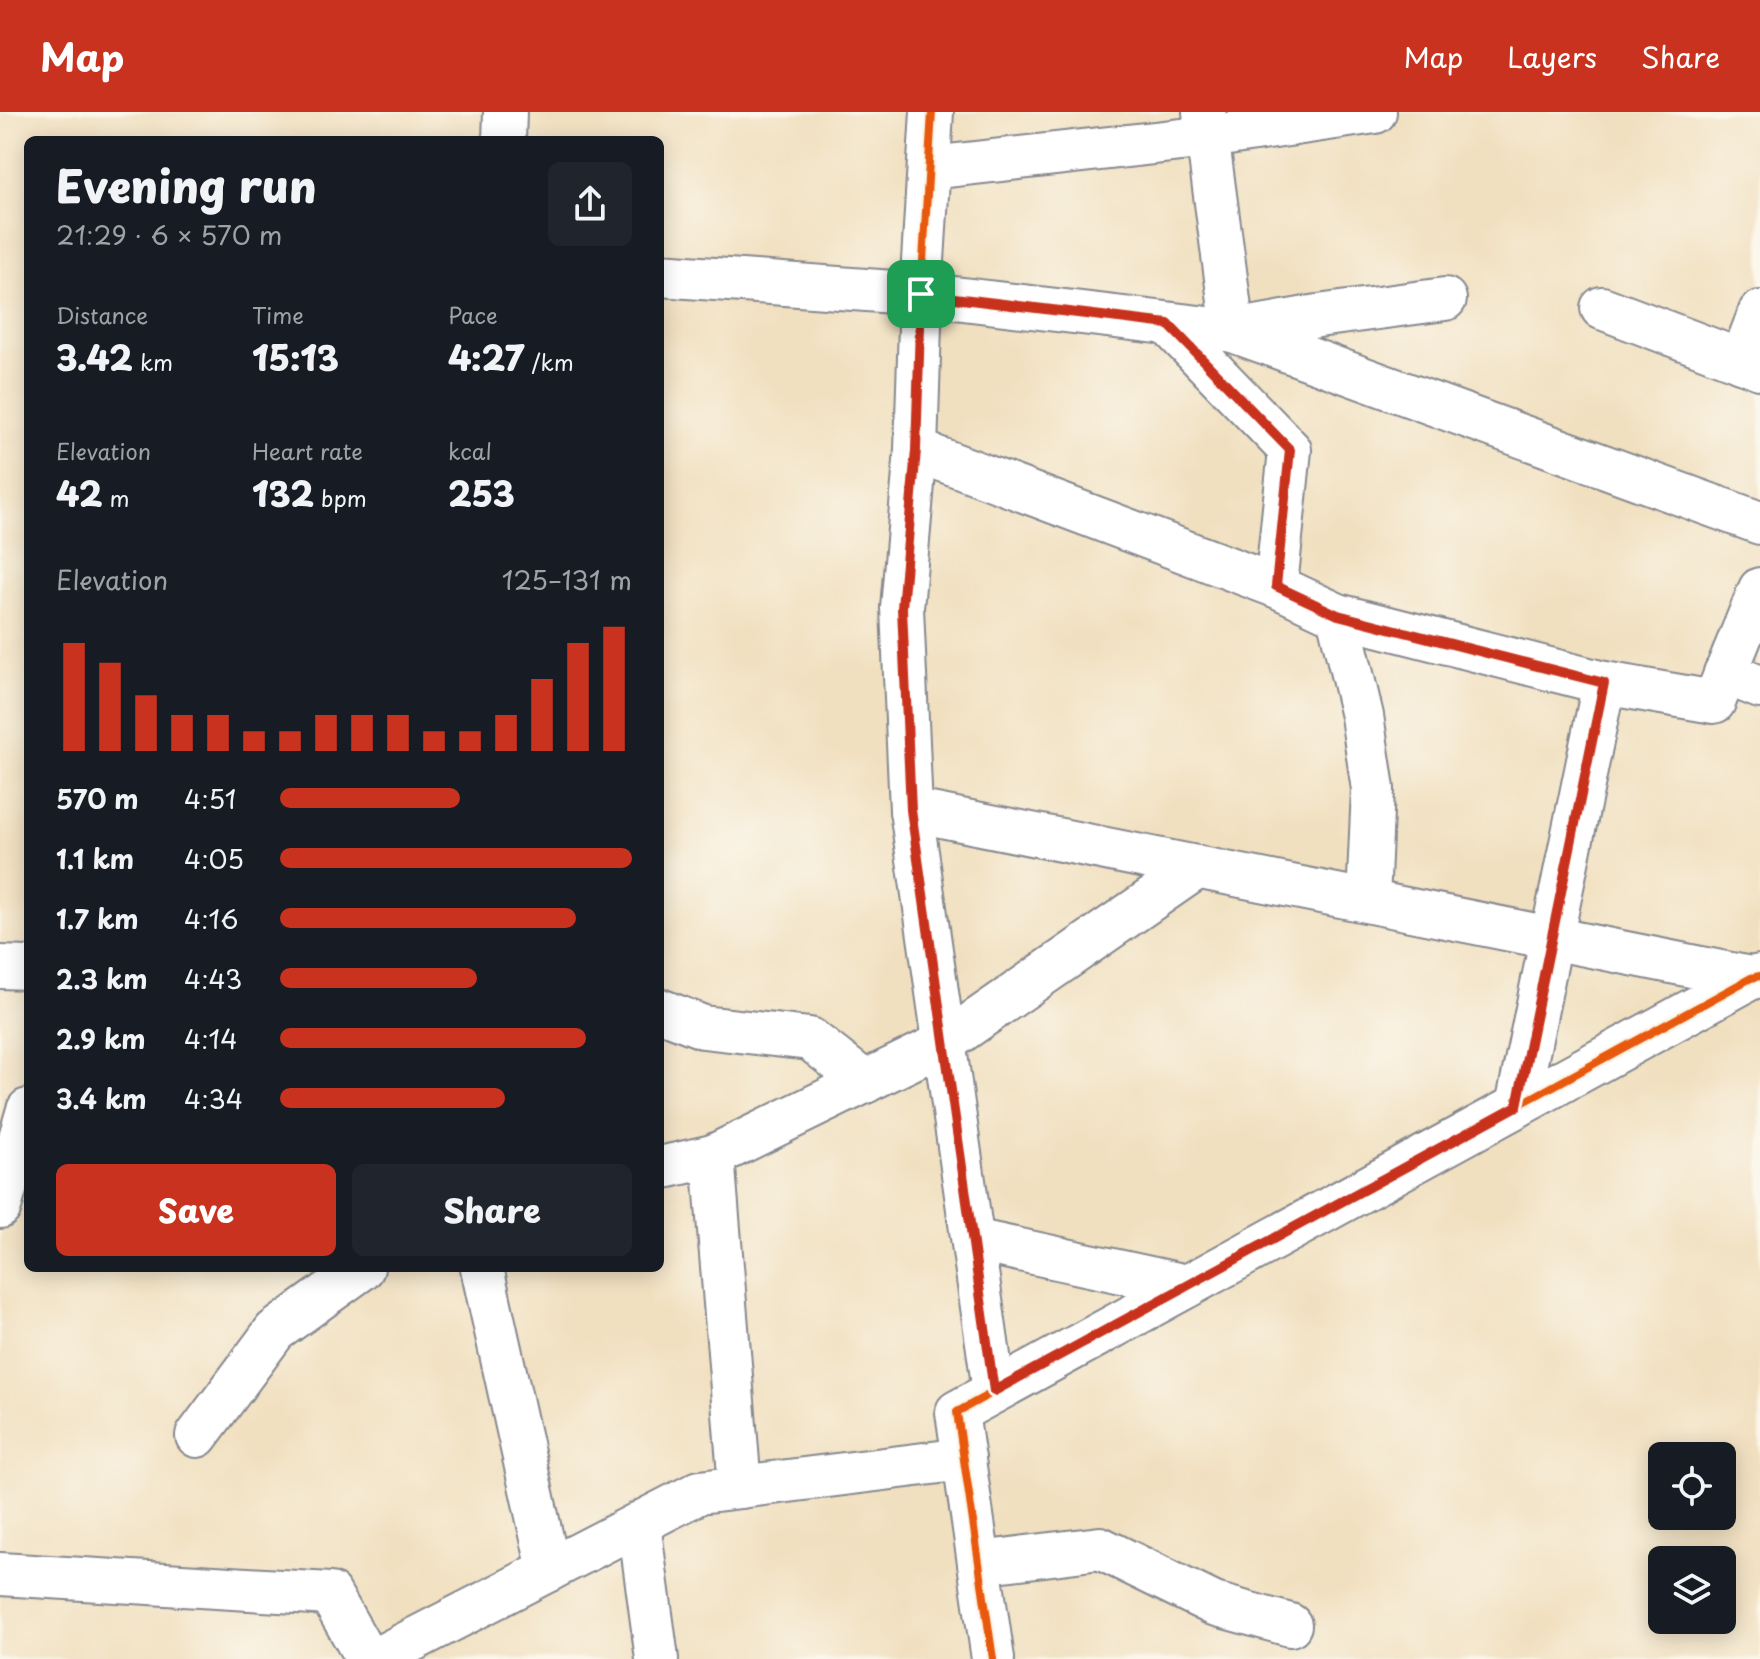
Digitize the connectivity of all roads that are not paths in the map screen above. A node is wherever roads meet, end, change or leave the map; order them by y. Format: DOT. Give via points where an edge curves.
graph roads {
  1 [pos="505,112"];
  2 [pos="932,112"];
  3 [pos="1375,112"];
  4 [pos="1206,125"];
  5 [pos="504,136"];
  6 [pos="930,168"];
  7 [pos="664,275"];
  8 [pos="921,294"];
  9 [pos="1445,299"];
  10 [pos="1602,308"];
  11 [pos="1760,312"];
  12 [pos="1168,324"];
  13 [pos="1233,331"];
  14 [pos="1750,364"];
  15 [pos="916,450"];
  16 [pos="1760,523"];
  17 [pos="1276,586"];
  18 [pos="1760,589"];
  19 [pos="1338,615"];
  20 [pos="1743,680"];
  21 [pos="1604,683"];
  22 [pos="911,810"];
  23 [pos="1198,867"];
  24 [pos="1368,901"];
  25 [pos="1551,938"];
  26 [pos="0,967"];
  27 [pos="24,968"];
  28 [pos="1756,977"];
  29 [pos="664,1012"];
  30 [pos="944,1043"];
  31 [pos="865,1082"];
  32 [pos="1517,1106"];
  33 [pos="24,1124"];
  34 [pos="713,1156"];
  35 [pos="664,1167"];
  36 [pos="0,1207"];
  37 [pos="973,1240"];
  38 [pos="357,1272"];
  39 [pos="483,1272"];
  40 [pos="1187,1286"];
  41 [pos="994,1391"];
  42 [pos="197,1436"];
  43 [pos="964,1459"];
  44 [pos="740,1487"];
  45 [pos="639,1524"];
  46 [pos="979,1563"];
  47 [pos="549,1570"];
  48 [pos="0,1574"];
  49 [pos="1290,1625"];
  50 [pos="418,1649"];
  51 [pos="367,1659"];
  52 [pos="376,1659"];
  53 [pos="657,1659"];
  54 [pos="993,1659"];
  1 -- 5 [label="street"];
  2 -- 6 [label="street"];
  3 -- 4 [label="street"];
  4 -- 6 [label="street"];
  4 -- 13 [label="street"];
  6 -- 8 [label="street"];
  7 -- 8 [label="street"];
  8 -- 12 [label="street"];
  8 -- 15 [label="street"];
  9 -- 13 [label="street"];
  10 -- 14 [label="street"];
  11 -- 14 [label="street"];
  12 -- 13 [label="street"];
  12 -- 17 [label="street" via="1290,450"];
  13 -- 16 [label="street"];
  15 -- 17 [label="street"];
  15 -- 22 [label="street" via="902,608"];
  17 -- 19 [label="street"];
  18 -- 20 [label="street"];
  19 -- 21 [label="street"];
  19 -- 24 [label="street" via="1373,789"];
  20 -- 21 [label="street" via="1714,702"];
  21 -- 25 [label="street"];
  22 -- 23 [label="street"];
  22 -- 30 [label="street"];
  23 -- 24 [label="street"];
  23 -- 30 [label="street"];
  24 -- 25 [label="street"];
  25 -- 28 [label="street"];
  25 -- 32 [label="street"];
  26 -- 27 [label="street"];
  28 -- 32 [label="street"];
  29 -- 31 [label="street" via="703,1027 810,1039"];
  30 -- 31 [label="street"];
  30 -- 37 [label="street"];
  31 -- 34 [label="street"];
  32 -- 40 [label="street"];
  33 -- 36 [label="street"];
  34 -- 35 [label="street"];
  34 -- 44 [label="street"];
  37 -- 40 [label="street"];
  37 -- 41 [label="street"];
  38 -- 42 [label="street" via="275,1331"];
  39 -- 47 [label="street"];
  40 -- 41 [label="street"];
  41 -- 43 [label="street" via="957,1412"];
  43 -- 44 [label="street"];
  43 -- 46 [label="street"];
  44 -- 45 [label="street" via="700,1492"];
  45 -- 47 [label="street"];
  45 -- 53 [label="street"];
  46 -- 49 [label="street" via="1100,1548 1214,1604"];
  46 -- 54 [label="street"];
  47 -- 50 [label="street"];
  48 -- 51 [label="street" via="330,1594"];
  50 -- 52 [label="street"];
}
